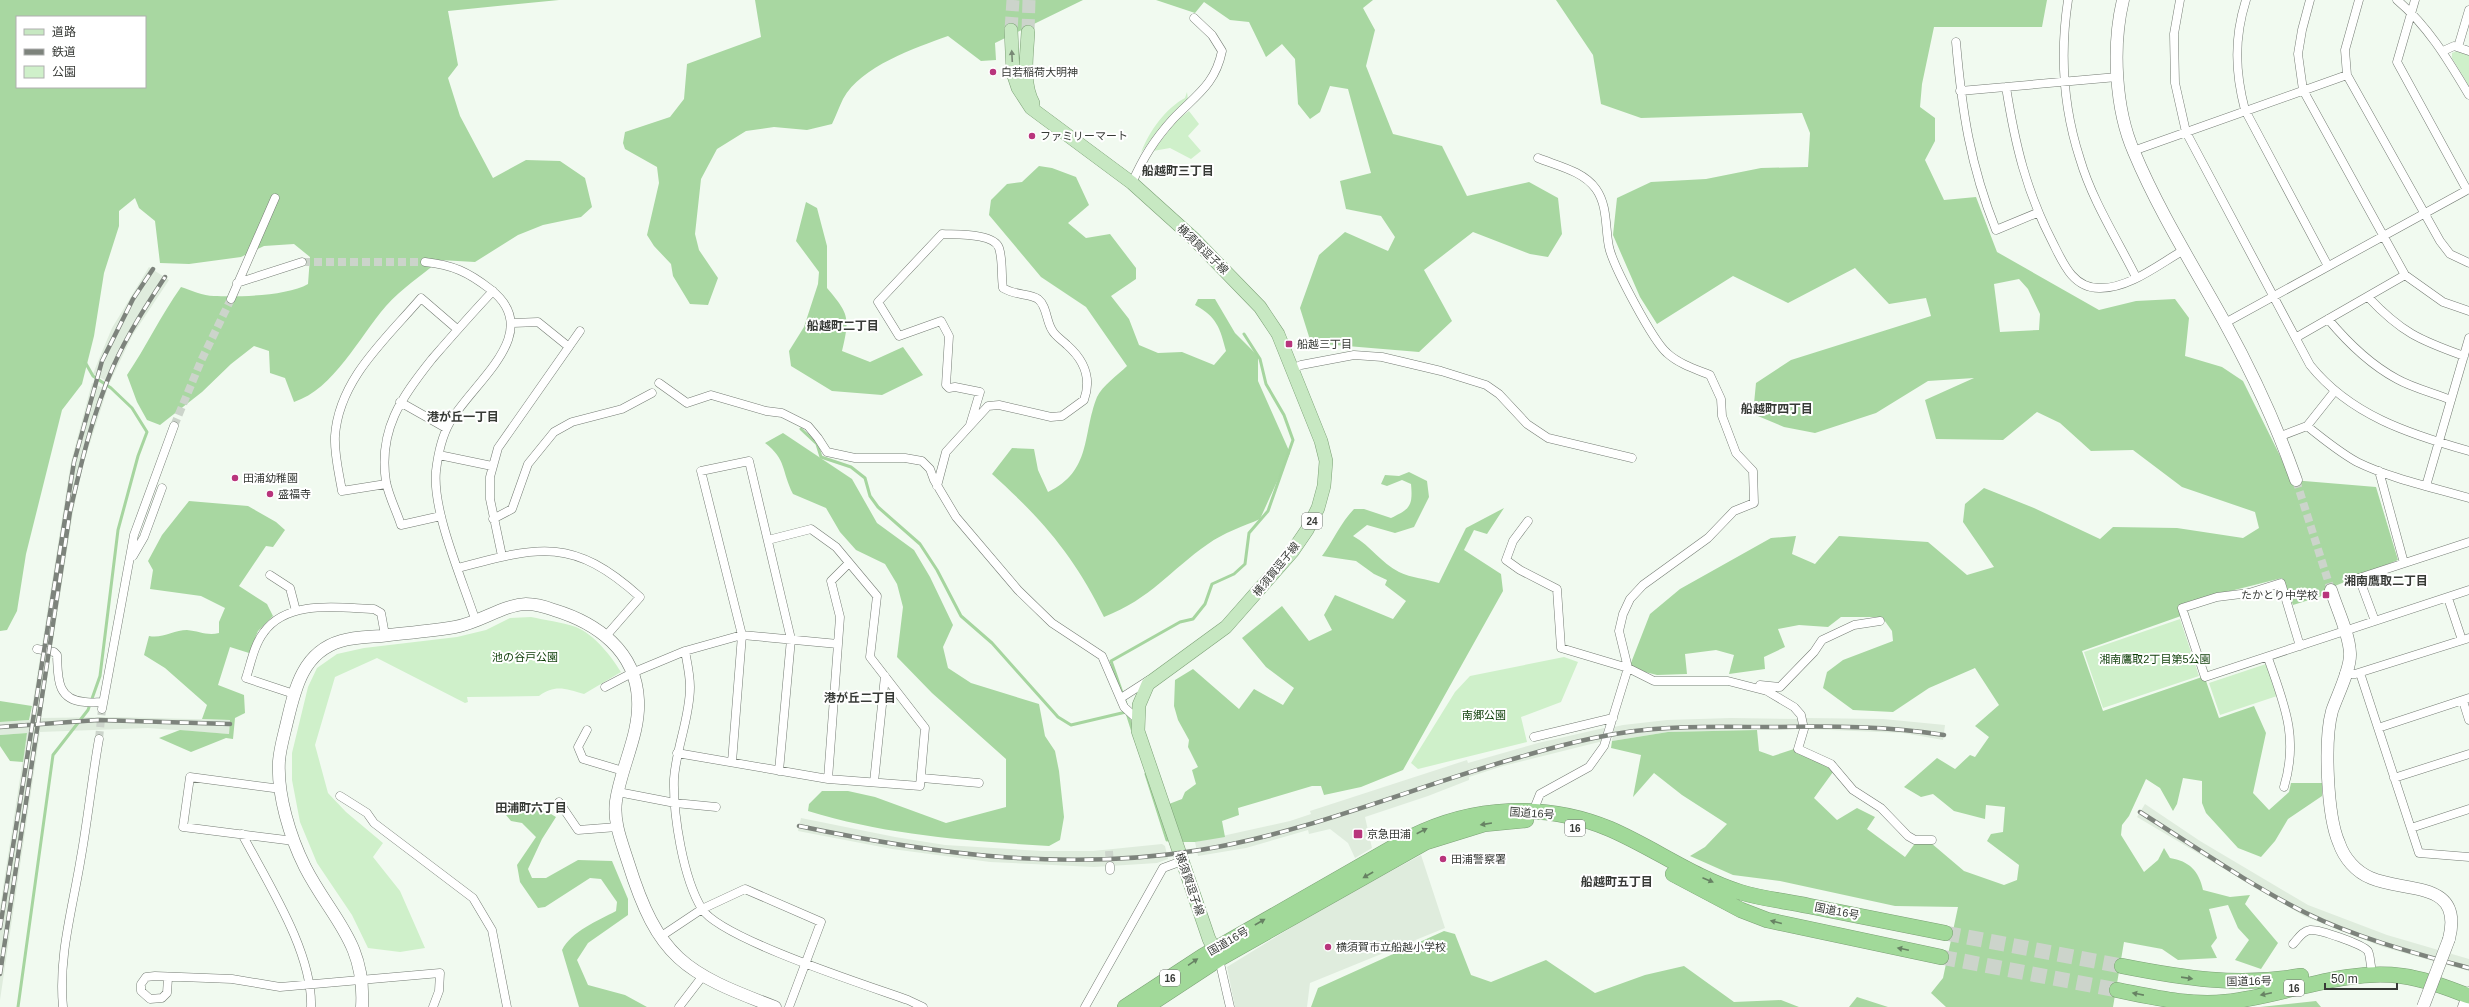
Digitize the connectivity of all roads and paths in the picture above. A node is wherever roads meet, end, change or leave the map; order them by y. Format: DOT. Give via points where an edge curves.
graph roads {
  1 [pos="2068,0"];
  2 [pos="2123,0"];
  3 [pos="2180,0"];
  4 [pos="2246,0"];
  5 [pos="2310,0"];
  6 [pos="2359,0"];
  7 [pos="2398,0"];
  8 [pos="2415,0"];
  9 [pos="2469,10"];
  10 [pos="2412,12"];
  11 [pos="1194,18"];
  12 [pos="1011,30"];
  13 [pos="1028,32"];
  14 [pos="1956,42"];
  15 [pos="2458,47"];
  16 [pos="2443,51"];
  17 [pos="2469,51"];
  18 [pos="2347,75"];
  19 [pos="2117,77"];
  20 [pos="2065,83"];
  21 [pos="2006,87"];
  22 [pos="2303,90"];
  23 [pos="1960,91"];
  24 [pos="2469,95"];
  25 [pos="2245,110"];
  26 [pos="1039,115"];
  27 [pos="2186,132"];
  28 [pos="2133,151"];
  29 [pos="1538,158"];
  30 [pos="1132,183"];
  31 [pos="2468,190"];
  32 [pos="275,198"];
  33 [pos="2037,213"];
  34 [pos="2423,214"];
  35 [pos="2383,237"];
  36 [pos="2184,250"];
  37 [pos="302,262"];
  38 [pos="425,262"];
  39 [pos="2469,263"];
  40 [pos="2328,266"];
  41 [pos="2406,275"];
  42 [pos="2136,277"];
  43 [pos="237,282"];
  44 [pos="492,291"];
  45 [pos="2273,296"];
  46 [pos="2368,297"];
  47 [pos="230,299"];
  48 [pos="2469,311"];
  49 [pos="2328,319"];
  50 [pos="2225,322"];
  51 [pos="513,323"];
  52 [pos="457,328"];
  53 [pos="580,331"];
  54 [pos="2297,337"];
  55 [pos="2469,338"];
  56 [pos="570,347"];
  57 [pos="2464,356"];
  58 [pos="1292,369"];
  59 [pos="659,384"];
  60 [pos="2334,392"];
  61 [pos="652,393"];
  62 [pos="2451,400"];
  63 [pos="400,402"];
  64 [pos="970,425"];
  65 [pos="174,426"];
  66 [pos="2307,426"];
  67 [pos="446,428"];
  68 [pos="2281,436"];
  69 [pos="2439,443"];
  70 [pos="2469,451"];
  71 [pos="439,455"];
  72 [pos="1632,458"];
  73 [pos="492,466"];
  74 [pos="2379,471"];
  75 [pos="2296,480"];
  76 [pos="386,484"];
  77 [pos="937,486"];
  78 [pos="2426,486"];
  79 [pos="162,488"];
  80 [pos="2469,498"];
  81 [pos="441,516"];
  82 [pos="493,519"];
  83 [pos="1528,521"];
  84 [pos="768,540"];
  85 [pos="2469,542"];
  86 [pos="502,556"];
  87 [pos="131,560"];
  88 [pos="849,563"];
  89 [pos="2404,563"];
  90 [pos="458,568"];
  91 [pos="270,575"];
  92 [pos="2331,590"];
  93 [pos="2469,590"];
  94 [pos="2448,598"];
  95 [pos="296,611"];
  96 [pos="1880,621"];
  97 [pos="2375,621"];
  98 [pos="476,622"];
  99 [pos="2344,632"];
  100 [pos="385,635"];
  101 [pos="742,635"];
  102 [pos="606,636"];
  103 [pos="791,639"];
  104 [pos="2466,639"];
  105 [pos="838,644"];
  106 [pos="2300,646"];
  107 [pos="37,649"];
  108 [pos="685,651"];
  109 [pos="2268,658"];
  110 [pos="1628,668"];
  111 [pos="632,672"];
  112 [pos="1160,673"];
  113 [pos="2360,673"];
  114 [pos="2344,674"];
  115 [pos="885,676"];
  116 [pos="1756,686"];
  117 [pos="605,687"];
  118 [pos="294,694"];
  119 [pos="1120,698"];
  120 [pos="2466,700"];
  121 [pos="1613,718"];
  122 [pos="1137,719"];
  123 [pos="2469,720"];
  124 [pos="2378,728"];
  125 [pos="587,730"];
  126 [pos="1534,737"];
  127 [pos="99,739"];
  128 [pos="677,753"];
  129 [pos="2469,754"];
  130 [pos="732,762"];
  131 [pos="623,771"];
  132 [pos="779,771"];
  133 [pos="922,778"];
  134 [pos="2394,778"];
  135 [pos="828,779"];
  136 [pos="874,782"];
  137 [pos="979,783"];
  138 [pos="2284,787"];
  139 [pos="281,789"];
  140 [pos="618,792"];
  141 [pos="340,796"];
  142 [pos="559,802"];
  143 [pos="675,803"];
  144 [pos="716,807"];
  145 [pos="2469,809"];
  146 [pos="1532,816"];
  147 [pos="618,827"];
  148 [pos="2411,828"];
  149 [pos="242,834"];
  150 [pos="1932,840"];
  151 [pos="294,841"];
  152 [pos="2469,858"];
  153 [pos="1182,862"];
  154 [pos="702,909"];
  155 [pos="1857,915"];
  156 [pos="1882,920"];
  157 [pos="1945,933"];
  158 [pos="660,937"];
  159 [pos="1856,939"];
  160 [pos="1880,944"];
  161 [pos="2293,944"];
  162 [pos="1217,954"];
  163 [pos="1941,957"];
  164 [pos="806,964"];
  165 [pos="2122,966"];
  166 [pos="2371,966"];
  167 [pos="702,977"];
  168 [pos="168,978"];
  169 [pos="362,980"];
  170 [pos="310,986"];
  171 [pos="2117,990"];
  172 [pos="2468,996"];
  173 [pos="63,1007"];
  174 [pos="311,1007"];
  175 [pos="362,1007"];
  176 [pos="433,1007"];
  177 [pos="507,1007"];
  178 [pos="679,1007"];
  179 [pos="775,1007"];
  180 [pos="789,1007"];
  181 [pos="923,1007"];
  182 [pos="1086,1007"];
  183 [pos="1125,1007"];
  184 [pos="1146,1007"];
  185 [pos="1230,1007"];
  186 [pos="2423,1007"];
  1 -- 20 [label="street" via="2063,53"];
  2 -- 19 [label="street" via="2117,39"];
  3 -- 27 [label="street" via="2174,34 2175,83"];
  4 -- 25 [label="street" via="2239,24 2237,58 2238,83"];
  5 -- 22 [label="street" via="2298,54"];
  6 -- 18 [label="street" via="2345,50"];
  7 -- 10 [label="street"];
  8 -- 10 [label="street"];
  9 -- 15 [label="street"];
  10 -- 16 [label="street"];
  10 -- 31 [label="street" via="2397,62"];
  11 -- 30 [label="street" via="1212,35 1222,51 1219,66 1212,80 1173,119 1144,155"];
  26 -- 12 [label="main road, 横須賀逗子線 / 24, one-way" via="1024,100 1013,73"];
  13 -- 26 [label="main road" via="1028,88"];
  14 -- 23 [label="street"];
  15 -- 16 [label="street"];
  15 -- 17 [label="street"];
  16 -- 24 [label="street"];
  18 -- 22 [label="street"];
  18 -- 34 [label="street"];
  19 -- 20 [label="street"];
  19 -- 28 [label="street"];
  20 -- 21 [label="street"];
  20 -- 42 [label="street" via="2069,118 2080,160 2092,191"];
  21 -- 23 [label="street"];
  21 -- 33 [label="street" via="2014,135"];
  22 -- 25 [label="street"];
  22 -- 35 [label="street"];
  23 -- 33 [label="street" via="1973,161 1996,230"];
  25 -- 27 [label="street"];
  25 -- 40 [label="street"];
  26 -- 30 [label="main road, 横須賀逗子線 / 24"];
  27 -- 28 [label="street"];
  27 -- 45 [label="street"];
  28 -- 36 [label="street"];
  29 -- 110 [label="street" via="1578,173 1596,189 1604,204 1609,249 1652,333 1667,353 1689,367 1710,375 1721,399 1722,416 1736,453 1753,471 1754,503 1734,511 1708,538 1643,585 1630,599 1619,631"];
  30 -- 58 [label="main road, 横須賀逗子線 / 24" via="1193,238 1260,307 1278,334"];
  31 -- 34 [label="street"];
  32 -- 43 [label="street"];
  33 -- 42 [label="street" via="2068,272 2082,285 2114,288"];
  34 -- 35 [label="street"];
  34 -- 39 [label="street" via="2450,254"];
  35 -- 40 [label="street"];
  35 -- 41 [label="street"];
  36 -- 42 [label="street"];
  36 -- 50 [label="street"];
  37 -- 43 [label="street"];
  38 -- 44 [label="street" via="446,264 470,274"];
  40 -- 45 [label="street"];
  41 -- 46 [label="street"];
  41 -- 48 [label="street" via="2443,302"];
  43 -- 47 [label="street"];
  44 -- 51 [label="street" via="507,306"];
  44 -- 52 [label="street"];
  45 -- 50 [label="street"];
  45 -- 54 [label="street"];
  46 -- 49 [label="street"];
  46 -- 57 [label="street" via="2399,327 2424,342"];
  49 -- 54 [label="street"];
  49 -- 62 [label="street" via="2347,342 2381,370 2398,380"];
  50 -- 68 [label="street"];
  51 -- 56 [label="street" via="538,322"];
  51 -- 67 [label="street" via="507,346"];
  52 -- 63 [label="street"];
  52 -- 76 [label="street" via="421,298 350,384 340,409 335,436 342,491"];
  53 -- 56 [label="street"];
  54 -- 60 [label="street" via="2310,365"];
  55 -- 57 [label="street"];
  56 -- 73 [label="street" via="498,448"];
  57 -- 62 [label="street"];
  58 -- 72 [label="street" via="1354,355 1382,357 1441,371 1486,385 1499,394 1527,424 1548,438"];
  58 -- 112 [label="main road, 横須賀逗子線 / 24" via="1321,441 1326,461 1324,486 1318,508 1292,552 1241,612 1226,627"];
  59 -- 77 [label="street" via="687,403 711,395 782,413 808,426 827,452 855,458 905,458 922,461 930,468"];
  60 -- 66 [label="street"];
  60 -- 69 [label="street" via="2358,409 2390,426"];
  61 -- 82 [label="street" via="622,409 572,422 554,432 528,464 512,509"];
  62 -- 69 [label="street"];
  63 -- 67 [label="street"];
  63 -- 76 [label="street" via="386,441"];
  64 -- 64 [label="street" via="988,406 999,405 1051,417 1062,416 1084,400 1088,379 1073,350 1052,331 1043,304 1038,299 1013,294 1004,288 996,242 989,238 942,234 878,302 899,336 941,321 949,336 946,385 949,388 955,386 980,392"];
  64 -- 77 [label="street" via="946,452"];
  65 -- 87 [label="street" via="134,535"];
  66 -- 68 [label="street"];
  66 -- 74 [label="street" via="2331,446"];
  67 -- 71 [label="street"];
  68 -- 75 [label="street"];
  69 -- 70 [label="street"];
  69 -- 78 [label="street"];
  71 -- 73 [label="street"];
  71 -- 81 [label="street" via="436,471"];
  73 -- 82 [label="street" via="490,487"];
  74 -- 78 [label="street"];
  74 -- 89 [label="street"];
  76 -- 81 [label="street" via="402,525"];
  77 -- 119 [label="street" via="956,517 1018,590 1052,623 1102,656"];
  78 -- 80 [label="street"];
  79 -- 87 [label="street" via="144,537"];
  81 -- 90 [label="street"];
  82 -- 86 [label="street"];
  83 -- 110 [label="street" via="1513,541 1506,560 1557,589 1561,648"];
  84 -- 88 [label="street" via="811,529 836,547"];
  84 -- 101 [label="street" via="749,461 701,471"];
  84 -- 103 [label="street"];
  85 -- 89 [label="street"];
  86 -- 90 [label="street"];
  86 -- 102 [label="street" via="530,551 555,551 588,560 616,576 640,597"];
  87 -- 107 [label="street" via="100,704 84,702 60,689 56,653"];
  88 -- 105 [label="street" via="831,581 840,616"];
  88 -- 115 [label="street" via="877,596 870,657"];
  89 -- 97 [label="street" via="2360,578"];
  90 -- 98 [label="street"];
  91 -- 95 [label="street" via="290,588"];
  92 -- 99 [label="street"];
  93 -- 94 [label="street"];
  94 -- 97 [label="street"];
  94 -- 104 [label="street"];
  95 -- 100 [label="street" via="324,607 374,609 381,613"];
  95 -- 118 [label="street" via="274,622 264,631 246,678"];
  96 -- 116 [label="street" via="1854,625 1822,640 1814,652 1780,687"];
  97 -- 99 [label="street"];
  98 -- 100 [label="street" via="458,627"];
  98 -- 102 [label="street" via="517,606 535,605 581,618"];
  99 -- 106 [label="street"];
  99 -- 114 [label="street" via="2350,655"];
  100 -- 118 [label="street" via="347,640 322,650 307,664"];
  101 -- 103 [label="street"];
  101 -- 108 [label="street"];
  101 -- 130 [label="street"];
  102 -- 111 [label="street"];
  103 -- 105 [label="street"];
  103 -- 132 [label="street"];
  104 -- 113 [label="street"];
  105 -- 135 [label="street"];
  106 -- 109 [label="street"];
  106 -- 109 [label="street" via="2281,583 2249,593 2217,597 2182,608 2205,677"];
  108 -- 111 [label="street"];
  108 -- 128 [label="street" via="690,686"];
  109 -- 138 [label="street" via="2288,716 2291,736 2289,770"];
  110 -- 116 [label="street" via="1654,681 1728,680"];
  110 -- 121 [label="street"];
  111 -- 117 [label="street"];
  111 -- 131 [label="street" via="637,688 638,717"];
  112 -- 119 [label="street"];
  112 -- 122 [label="main road, 横須賀逗子線 / 24" via="1148,684 1143,693"];
  113 -- 114 [label="street"];
  113 -- 124 [label="street"];
  114 -- 186 [label="street, bridge" via="2329,730 2332,823 2339,844 2353,866 2370,878 2432,893 2445,902 2452,914 2449,939"];
  115 -- 133 [label="street" via="925,728"];
  115 -- 136 [label="street"];
  116 -- 150 [label="street" via="1783,701 1801,715 1804,729 1798,749 1832,764 1853,790 1881,808 1908,836 1916,840"];
  118 -- 139 [label="street" via="281,746"];
  119 -- 122 [label="street" via="1124,707"];
  120 -- 123 [label="street"];
  120 -- 124 [label="street"];
  121 -- 126 [label="street"];
  121 -- 146 [label="street" via="1604,746 1593,764 1573,778 1540,794"];
  122 -- 153 [label="main road, 横須賀逗子線 / 24" via="1138,731"];
  124 -- 134 [label="street"];
  125 -- 131 [label="street" via="578,747 583,759"];
  127 -- 173 [label="street" via="82,856 65,942 60,981"];
  128 -- 130 [label="street"];
  128 -- 143 [label="street"];
  129 -- 134 [label="street"];
  130 -- 132 [label="street"];
  131 -- 140 [label="street"];
  132 -- 135 [label="street"];
  133 -- 136 [label="street" via="920,786"];
  133 -- 137 [label="street"];
  134 -- 148 [label="street"];
  135 -- 136 [label="street"];
  139 -- 149 [label="street" via="190,777 183,827"];
  139 -- 151 [label="street"];
  140 -- 143 [label="street"];
  140 -- 147 [label="street"];
  141 -- 177 [label="street" via="367,813 374,822 473,898 492,930"];
  142 -- 147 [label="street" via="578,830"];
  143 -- 144 [label="street"];
  143 -- 154 [label="street" via="679,843"];
  145 -- 148 [label="street"];
  146 -- 155 [label="highway, 国道16号 / 16, one-way" via="1574,817 1610,829 1690,872 1729,888"];
  159 -- 146 [label="highway, 国道16号 / 16, one-way" via="1767,920 1599,836"];
  146 -- 162 [label="highway, 国道16号 / 16" via="1484,824 1426,842"];
  147 -- 158 [label="street" via="642,905"];
  148 -- 152 [label="street" via="2419,853"];
  149 -- 151 [label="street"];
  149 -- 170 [label="street" via="301,952"];
  151 -- 169 [label="street" via="306,868 348,934"];
  153 -- 162 [label="main road, 横須賀逗子線 / 24" via="1209,939"];
  153 -- 182 [label="street" via="1163,868"];
  154 -- 158 [label="street"];
  154 -- 164 [label="street" via="719,925"];
  154 -- 164 [label="street" via="745,889 821,922"];
  155 -- 156 [label="highway, 国道16号 / 16"];
  155 -- 159 [label="highway" via="1864,926 1860,937"];
  156 -- 157 [label="highway, 国道16号 / 16"];
  156 -- 160 [label="highway" via="1872,934 1873,940"];
  158 -- 167 [label="street" via="679,959"];
  159 -- 160 [label="highway, 国道16号 / 16"];
  163 -- 160 [label="highway, 国道16号 / 16, one-way"];
  161 -- 166 [label="street" via="2304,932 2310,930 2324,933 2363,946 2369,953"];
  183 -- 162 [label="highway, 国道16号 / 16, one-way"];
  162 -- 184 [label="highway, 国道16号 / 16"];
  162 -- 185 [label="street"];
  164 -- 180 [label="street"];
  164 -- 181 [label="street"];
  165 -- 166 [label="highway, 国道16号 / 16, one-way" via="2208,981 2281,980 2350,967"];
  166 -- 172 [label="highway, 国道16号 / 16" via="2420,970"];
  167 -- 178 [label="street"];
  167 -- 179 [label="street"];
  168 -- 170 [label="street" via="232,979 280,988"];
  169 -- 170 [label="street"];
  169 -- 175 [label="street"];
  169 -- 176 [label="street" via="440,973 439,991"];
  170 -- 174 [label="street"];
  172 -- 171 [label="highway, 国道16号 / 16, one-way" via="2416,978 2383,975 2350,976 2226,1002 2168,1000"];
}
